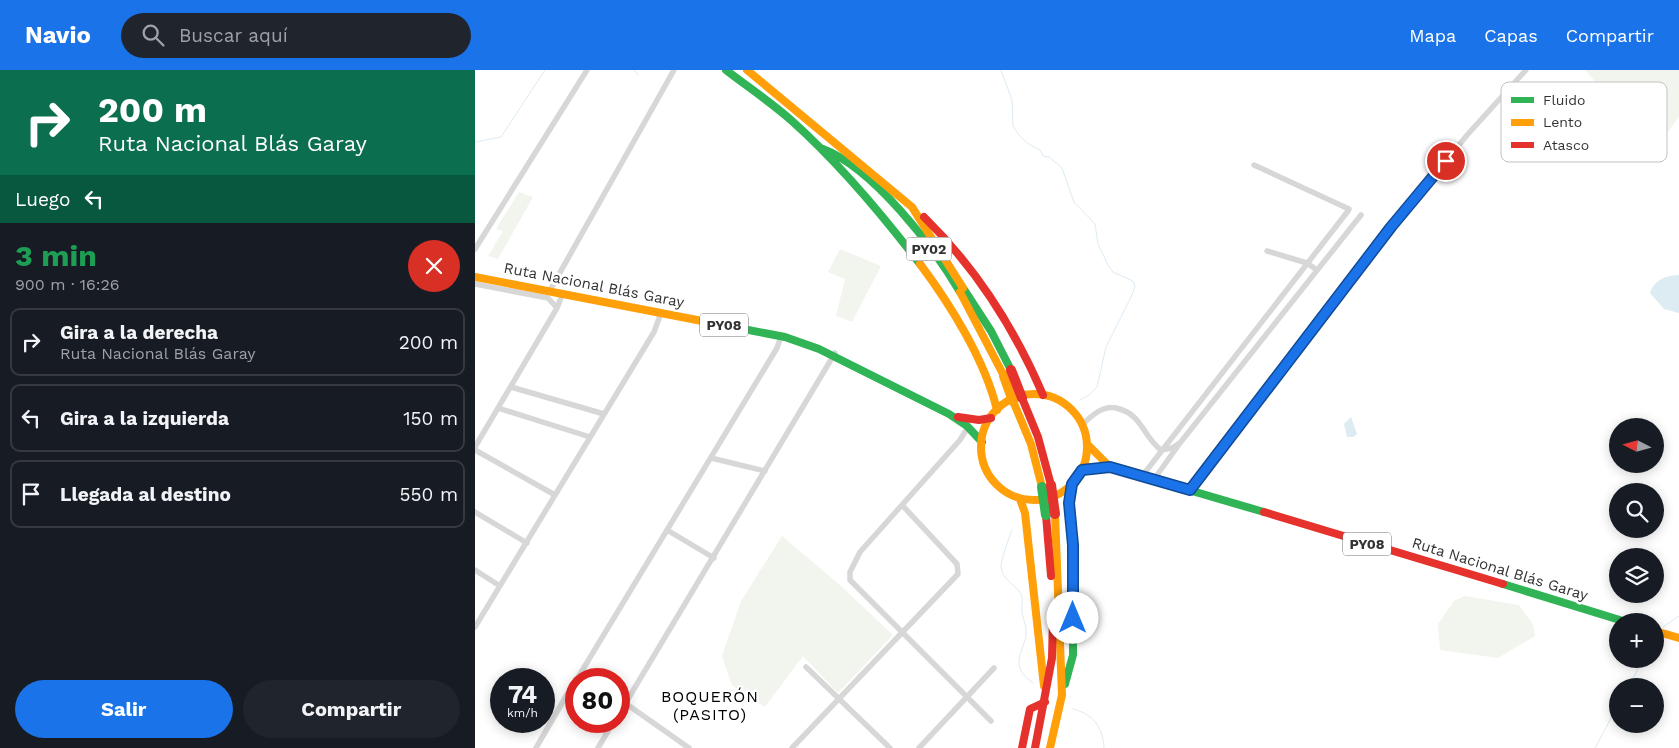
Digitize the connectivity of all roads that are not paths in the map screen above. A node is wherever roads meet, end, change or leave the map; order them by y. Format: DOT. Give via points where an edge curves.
graph roads {
  1 [pos="587,70"];
  2 [pos="675,70"];
  3 [pos="727,70"];
  4 [pos="747,70"];
  5 [pos="1526,70"];
  6 [pos="1515,82"];
  7 [pos="1501,98"];
  8 [pos="822,149"];
  9 [pos="1254,165"];
  10 [pos="912,207"];
  11 [pos="1361,215"];
  12 [pos="475,249"];
  13 [pos="1267,251"];
  14 [pos="1307,263"];
  15 [pos="1317,270"];
  16 [pos="475,277"];
  17 [pos="475,284"];
  18 [pos="549,292"];
  19 [pos="562,295"];
  20 [pos="557,308"];
  21 [pos="661,313"];
  22 [pos="1263,318"];
  23 [pos="1275,323"];
  24 [pos="781,336"];
  25 [pos="835,354"];
  26 [pos="1007,373"];
  27 [pos="511,387"];
  28 [pos="1043,395"];
  29 [pos="498,408"];
  30 [pos="604,414"];
  31 [pos="994,414"];
  32 [pos="958,417"];
  33 [pos="1082,425"];
  34 [pos="968,427"];
  35 [pos="591,437"];
  36 [pos="1168,441"];
  37 [pos="982,442"];
  38 [pos="1153,443"];
  39 [pos="1180,443"];
  40 [pos="1087,444"];
  41 [pos="475,448"];
  42 [pos="1161,450"];
  43 [pos="711,458"];
  44 [pos="1110,467"];
  45 [pos="1082,470"];
  46 [pos="765,472"];
  47 [pos="1143,475"];
  48 [pos="1155,478"];
  49 [pos="1072,484"];
  50 [pos="1190,490"];
  51 [pos="555,495"];
  52 [pos="1020,499"];
  53 [pos="902,505"];
  54 [pos="475,512"];
  55 [pos="1051,514"];
  56 [pos="667,530"];
  57 [pos="527,543"];
  58 [pos="714,558"];
  59 [pos="475,570"];
  60 [pos="500,586"];
  61 [pos="1609,617"];
  62 [pos="475,627"];
  63 [pos="902,633"];
  64 [pos="1664,634"];
  65 [pos="1679,638"];
  66 [pos="806,666"];
  67 [pos="583,668"];
  68 [pos="994,668"];
  69 [pos="630,695"];
  70 [pos="1063,695"];
  71 [pos="967,697"];
  72 [pos="565,699"];
  73 [pos="839,699"];
  74 [pos="1045,700"];
  75 [pos="630,707"];
  76 [pos="991,721"];
  77 [pos="607,733"];
  78 [pos="536,748"];
  79 [pos="598,748"];
  80 [pos="689,748"];
  81 [pos="792,748"];
  82 [pos="890,748"];
  83 [pos="919,748"];
  84 [pos="1022,748"];
  85 [pos="1035,748"];
  86 [pos="1050,748"];
  1 -- 12 [label="street"];
  2 -- 18 [label="street"];
  3 -- 8 [label="main road, PY02"];
  4 -- 10 [label="main road, PY02"];
  5 -- 6 [label="street"];
  7 -- 50 [label="street" via="1391,227"];
  8 -- 26 [label="main road, PY02" via="839,155 913,227 951,278"];
  8 -- 31 [label="main road" via="889,223 947,300 992,390"];
  9 -- 14 [label="street" via="1349,208"];
  10 -- 26 [label="main road, PY02" via="991,331"];
  10 -- 28 [label="main road" via="947,239 977,274 1007,320"];
  11 -- 15 [label="street"];
  13 -- 14 [label="street"];
  14 -- 15 [label="street"];
  14 -- 22 [label="street"];
  15 -- 23 [label="street"];
  16 -- 18 [label="main road, Ruta Nacional Blás Garay / PY08"];
  17 -- 20 [label="street" via="548,298"];
  18 -- 19 [label="main road, Ruta Nacional Blás Garay / PY08"];
  19 -- 20 [label="street"];
  19 -- 21 [label="main road, Ruta Nacional Blás Garay / PY08"];
  20 -- 27 [label="street"];
  21 -- 24 [label="main road, Ruta Nacional Blás Garay / PY08"];
  21 -- 30 [label="street" via="654,332"];
  22 -- 23 [label="street"];
  22 -- 36 [label="street"];
  23 -- 39 [label="street"];
  24 -- 25 [label="main road, Ruta Nacional Blás Garay / PY08"];
  24 -- 43 [label="street" via="777,348"];
  25 -- 32 [label="main road, Ruta Nacional Blás Garay / PY08"];
  25 -- 46 [label="street"];
  26 -- 55 [label="main road, PY02, bridge" via="1047,486"];
  27 -- 29 [label="street"];
  27 -- 30 [label="street"];
  28 -- 31 [label="main road" via="1018,397"];
  28 -- 33 [label="main road" via="1070,408"];
  29 -- 35 [label="street"];
  29 -- 41 [label="street"];
  30 -- 35 [label="street"];
  31 -- 32 [label="main road, Ruta Nacional Blás Garay" via="979,420"];
  31 -- 37 [label="main road"];
  32 -- 34 [label="main road, Ruta Nacional Blás Garay"];
  33 -- 38 [label="street" via="1095,413 1111,407 1129,411"];
  33 -- 40 [label="main road"];
  34 -- 37 [label="main road, Ruta Nacional Blás Garay"];
  34 -- 53 [label="street"];
  35 -- 51 [label="street"];
  36 -- 38 [label="street"];
  36 -- 42 [label="street"];
  37 -- 52 [label="main road" via="983,460 991,477 1003,490"];
  38 -- 42 [label="street"];
  39 -- 42 [label="street"];
  39 -- 48 [label="street"];
  40 -- 44 [label="main road"];
  40 -- 45 [label="main road"];
  41 -- 51 [label="street"];
  42 -- 47 [label="street"];
  43 -- 46 [label="street"];
  43 -- 56 [label="street"];
  44 -- 45 [label="main road, Ruta Nacional Blás Garay / PY08"];
  44 -- 47 [label="main road, Ruta Nacional Blás Garay / PY08"];
  45 -- 49 [label="main road"];
  46 -- 58 [label="street"];
  47 -- 48 [label="main road, Ruta Nacional Blás Garay / PY08"];
  48 -- 50 [label="main road, Ruta Nacional Blás Garay / PY08"];
  49 -- 52 [label="main road" via="1048,499"];
  49 -- 70 [label="main road" via="1069,503 1073,545 1073,655"];
  50 -- 61 [label="main road, Ruta Nacional Blás Garay / PY08"];
  51 -- 57 [label="street"];
  52 -- 74 [label="main road" via="1025,513"];
  53 -- 63 [label="street" via="860,552 850,572 850,580"];
  53 -- 63 [label="street" via="959,569 958,574"];
  54 -- 57 [label="street"];
  55 -- 70 [label="main road, PY02"];
  55 -- 74 [label="main road, PY02" via="1052,658"];
  56 -- 58 [label="street"];
  56 -- 67 [label="street"];
  57 -- 60 [label="street"];
  58 -- 69 [label="street"];
  59 -- 60 [label="street"];
  60 -- 62 [label="street"];
  63 -- 71 [label="street"];
  63 -- 73 [label="street"];
  64 -- 65 [label="main road"];
  66 -- 73 [label="street"];
  68 -- 71 [label="street"];
  70 -- 86 [label="main road, PY02"];
  71 -- 76 [label="street"];
  71 -- 83 [label="street"];
  72 -- 78 [label="street"];
  73 -- 81 [label="street"];
  73 -- 82 [label="street"];
  74 -- 84 [label="main road" via="1030,709"];
  74 -- 85 [label="main road, PY02"];
  75 -- 80 [label="street"];
  77 -- 79 [label="street"];
}
